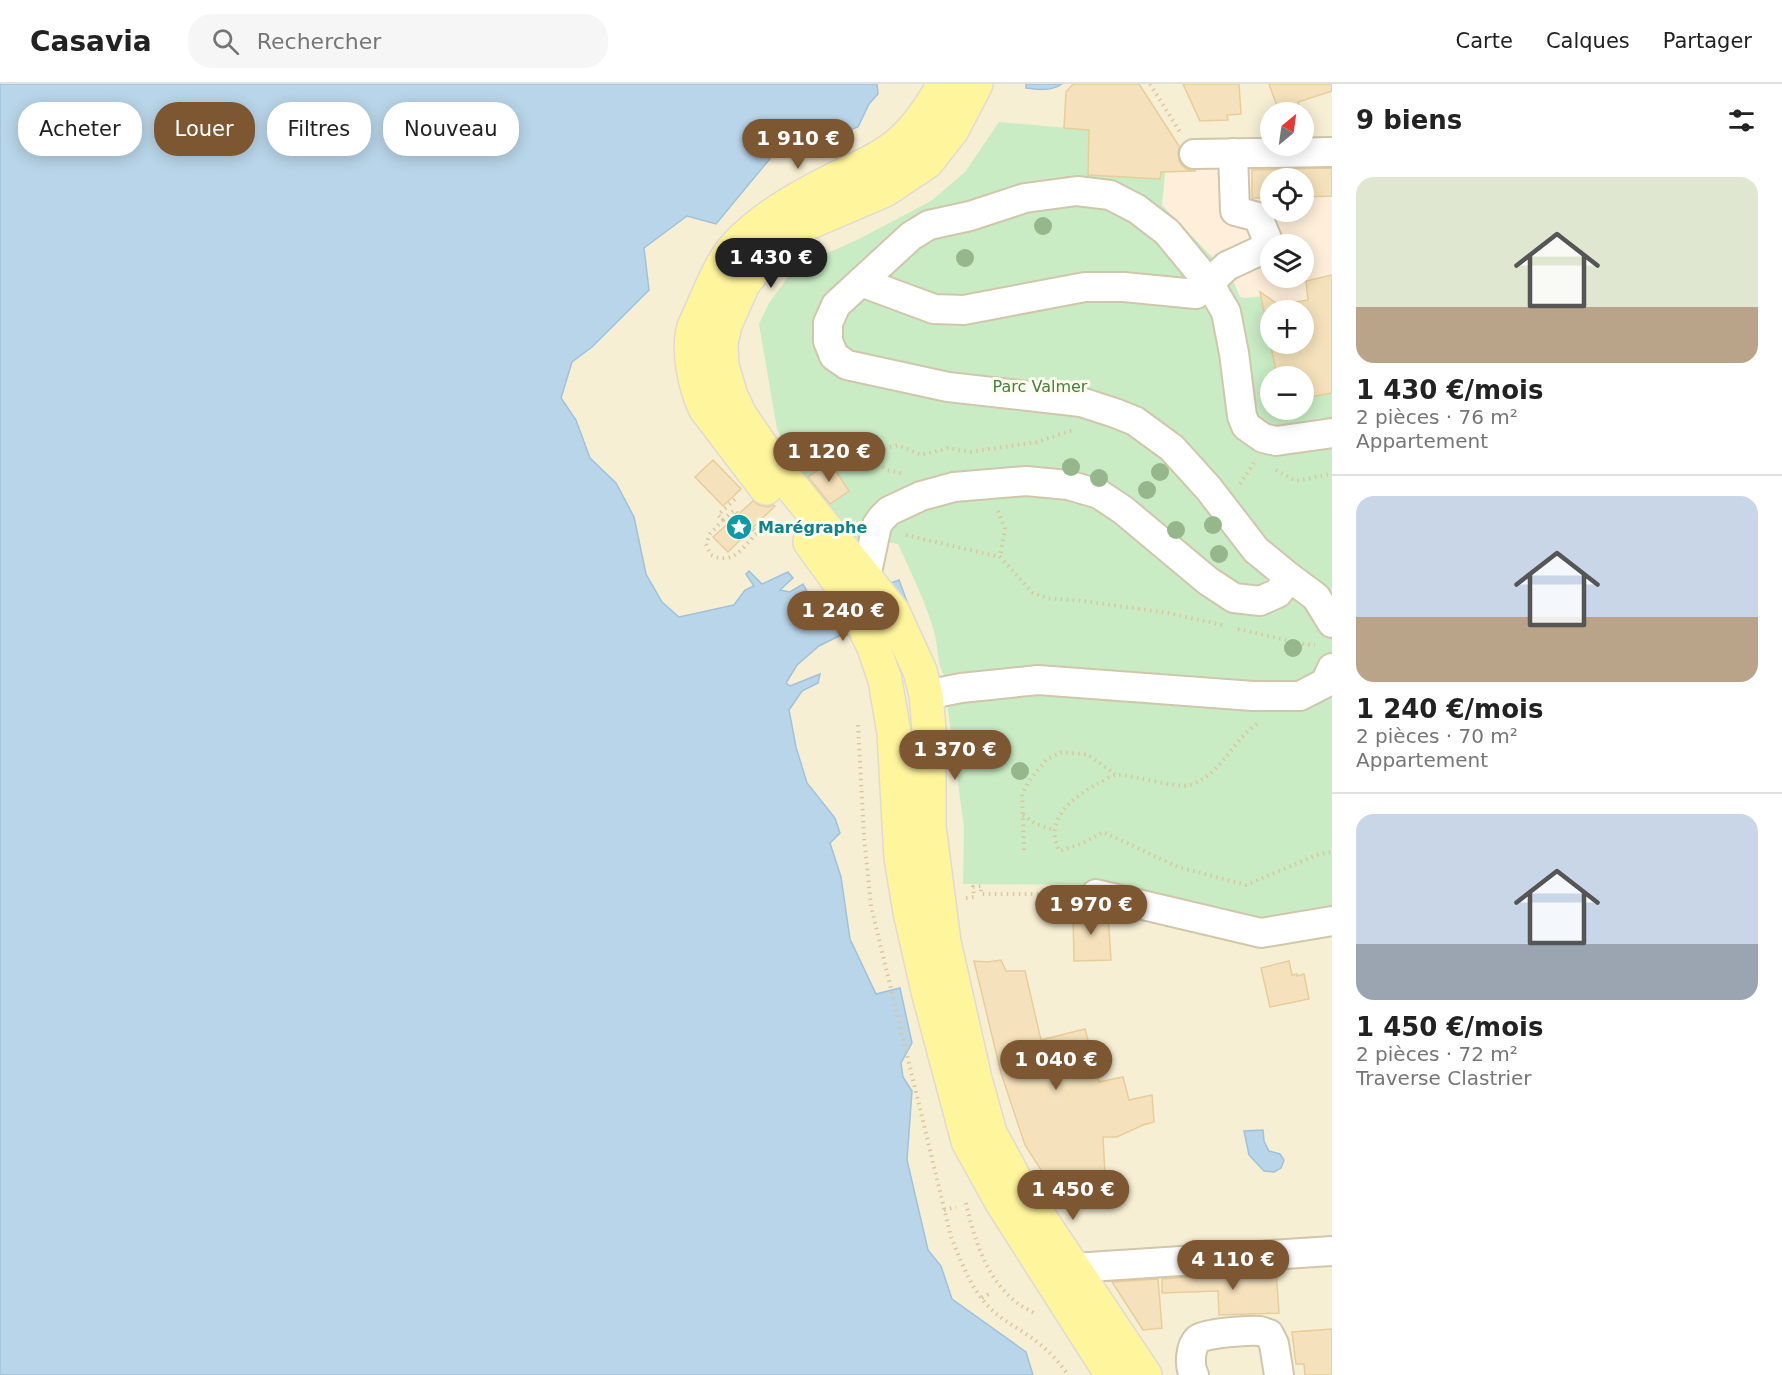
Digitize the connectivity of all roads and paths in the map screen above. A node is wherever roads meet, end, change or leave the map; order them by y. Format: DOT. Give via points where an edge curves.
graph roads {
  1 [pos="944,84"];
  2 [pos="976,84"];
  3 [pos="1150,84"];
  4 [pos="1332,152"];
  5 [pos="1233,153"];
  6 [pos="1194,154"];
  7 [pos="861,282"];
  8 [pos="1209,283"];
  9 [pos="1079,432"];
  10 [pos="1332,433"];
  11 [pos="1271,467"];
  12 [pos="901,473"];
  13 [pos="1332,474"];
  14 [pos="993,484"];
  15 [pos="739,494"];
  16 [pos="723,520"];
  17 [pos="877,525"];
  18 [pos="1000,556"];
  19 [pos="855,576"];
  20 [pos="1289,577"];
  21 [pos="1332,623"];
  22 [pos="1225,626"];
  23 [pos="1236,628"];
  24 [pos="1304,644"];
  25 [pos="1332,668"];
  26 [pos="926,695"];
  27 [pos="1300,696"];
  28 [pos="1115,774"];
  29 [pos="1022,815"];
  30 [pos="1054,830"];
  31 [pos="1024,850"];
  32 [pos="1332,852"];
  33 [pos="1096,894"];
  34 [pos="968,898"];
  35 [pos="1332,921"];
  36 [pos="956,1207"];
  37 [pos="944,1210"];
  38 [pos="1332,1251"];
  39 [pos="1074,1268"];
  40 [pos="992,1292"];
  41 [pos="982,1298"];
  42 [pos="1188,1373"];
  43 [pos="1112,1375"];
  44 [pos="1145,1375"];
  45 [pos="1279,1375"];
  1 -- 19 [label="main road" via="926,115 903,141 868,164 785,206 738,244 719,270 694,329 694,369 705,408 808,540"];
  2 -- 19 [label="main road" via="951,130 927,162 885,190 801,226 780,242 743,284 725,325 722,366 740,415"];
  3 -- 6 [label="path"];
  4 -- 5 [label="street"];
  5 -- 6 [label="street"];
  5 -- 8 [label="street" via="1234,211 1258,217 1270,246 1227,266"];
  7 -- 8 [label="street" via="934,309 975,308 1085,287 1196,294"];
  7 -- 8 [label="street" via="911,236 929,225 1025,198 1077,191 1110,195 1137,209 1167,232"];
  7 -- 20 [label="street" via="836,305 828,323 828,341 834,356 847,365 948,387 1081,402 1135,421 1172,448 1256,550"];
  8 -- 10 [label="street" via="1226,312 1246,426 1263,438 1276,441"];
  9 -- 12 [label="path" via="970,453 948,448 921,455 898,445 886,448 879,454 878,463"];
  11 -- 13 [label="path" via="1296,481"];
  14 -- 17 [label="street" via="954,487 921,496 890,511"];
  14 -- 18 [label="path" via="993,500 1005,529"];
  14 -- 20 [label="street" via="1026,481 1068,485 1099,494 1234,598 1260,601 1278,593"];
  15 -- 16 [label="path" via="718,515"];
  16 -- 16 [label="path" via="734,510 757,533 732,557 722,560 711,555 706,543"];
  17 -- 18 [label="path" via="891,532"];
  17 -- 19 [label="street"];
  18 -- 22 [label="path" via="1033,593 1047,598 1168,613"];
  19 -- 26 [label="main road" via="893,612 920,671"];
  19 -- 43 [label="main road" via="885,680 894,733 901,858 910,912 968,1141 1001,1201"];
  20 -- 21 [label="street" via="1316,597"];
  23 -- 24 [label="path"];
  25 -- 27 [label="street" via="1325,683"];
  26 -- 27 [label="street" via="1038,680"];
  26 -- 39 [label="main road" via="929,826 937,900 975,1079 990,1133 1018,1185"];
  27 -- 28 [label="path" via="1246,731 1210,775 1188,786"];
  28 -- 29 [label="path" via="1088,755 1062,752 1047,759 1029,781 1022,794"];
  28 -- 30 [label="path" via="1079,794 1063,810"];
  29 -- 30 [label="path"];
  29 -- 31 [label="path"];
  30 -- 32 [label="path" via="1060,851 1103,832 1179,867 1246,885"];
  33 -- 34 [label="path" via="981,894 981,886 973,887 974,897"];
  33 -- 35 [label="street" via="1261,933"];
  36 -- 37 [label="path"];
  38 -- 39 [label="street"];
  39 -- 44 [label="main road"];
  40 -- 41 [label="path"];
  42 -- 45 [label="street" via="1193,1346 1199,1338 1260,1331 1269,1334 1274,1344"];
}
